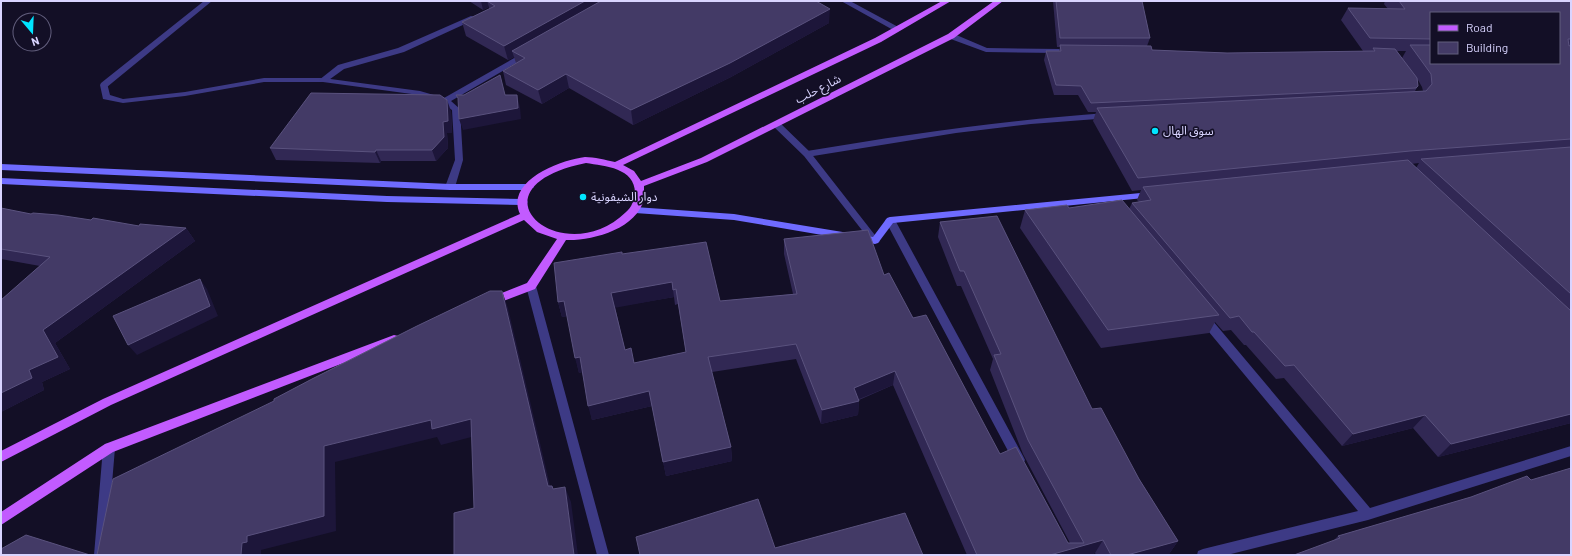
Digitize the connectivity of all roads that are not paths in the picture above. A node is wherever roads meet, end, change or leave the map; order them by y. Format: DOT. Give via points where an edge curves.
graph roads {
  1 [pos="208,1"];
  2 [pos="845,1"];
  3 [pos="947,1"];
  4 [pos="999,1"];
  5 [pos="484,14"];
  6 [pos="898,29"];
  7 [pos="951,36"];
  8 [pos="532,51"];
  9 [pos="1072,51"];
  10 [pos="323,80"];
  11 [pos="445,101"];
  12 [pos="1112,116"];
  13 [pos="776,124"];
  14 [pos="807,154"];
  15 [pos="618,164"];
  16 [pos="1,167"];
  17 [pos="1,181"];
  18 [pos="640,184"];
  19 [pos="450,187"];
  20 [pos="529,187"];
  21 [pos="1159,194"];
  22 [pos="1105,199"];
  23 [pos="523,202"];
  24 [pos="635,210"];
  25 [pos="1115,211"];
  26 [pos="527,215"];
  27 [pos="890,220"];
  28 [pos="563,237"];
  29 [pos="875,241"];
  30 [pos="531,286"];
  31 [pos="479,306"];
  32 [pos="1196,308"];
  33 [pos="405,335"];
  34 [pos="109,448"];
  35 [pos="1571,451"];
  36 [pos="1,457"];
  37 [pos="1025,471"];
  38 [pos="1368,514"];
  39 [pos="1,519"];
  40 [pos="100,555"];
  41 [pos="603,555"];
  42 [pos="1203,555"];
  1 -- 10 [label="street" via="104,85 106,97 123,101 185,94 264,80"];
  2 -- 6 [label="street"];
  3 -- 6 [label="main road, شارع حلب"];
  4 -- 7 [label="main road, شارع حلب"];
  5 -- 10 [label="street" via="401,50 341,67"];
  6 -- 15 [label="main road, شارع حلب"];
  7 -- 9 [label="street" via="986,50"];
  7 -- 13 [label="main road, شارع حلب"];
  8 -- 11 [label="street"];
  10 -- 11 [label="street" via="420,93"];
  11 -- 19 [label="street" via="456,109 459,160"];
  12 -- 14 [label="street" via="1065,118 906,136"];
  13 -- 14 [label="street"];
  13 -- 18 [label="main road, شارع حلب" via="704,160"];
  14 -- 29 [label="street"];
  15 -- 18 [label="main road" via="635,176"];
  15 -- 20 [label="main road" via="597,160 569,163 544,174"];
  16 -- 19 [label="main road"];
  17 -- 23 [label="main road" via="347,197"];
  18 -- 24 [label="main road" via="641,197"];
  19 -- 20 [label="main road"];
  20 -- 23 [label="main road"];
  21 -- 22 [label="main road"];
  22 -- 25 [label="street"];
  22 -- 27 [label="main road"];
  23 -- 26 [label="main road"];
  24 -- 28 [label="main road" via="623,222 605,232 584,237"];
  24 -- 29 [label="main road" via="734,217"];
  26 -- 28 [label="main road" via="535,227 548,234"];
  26 -- 36 [label="main road" via="107,402"];
  27 -- 29 [label="main road"];
  27 -- 37 [label="street"];
  28 -- 30 [label="main road"];
  30 -- 31 [label="main road"];
  30 -- 41 [label="street"];
  32 -- 38 [label="street"];
  33 -- 34 [label="main road"];
  34 -- 39 [label="main road"];
  34 -- 40 [label="street"];
  35 -- 38 [label="street"];
  38 -- 42 [label="street"];
}
